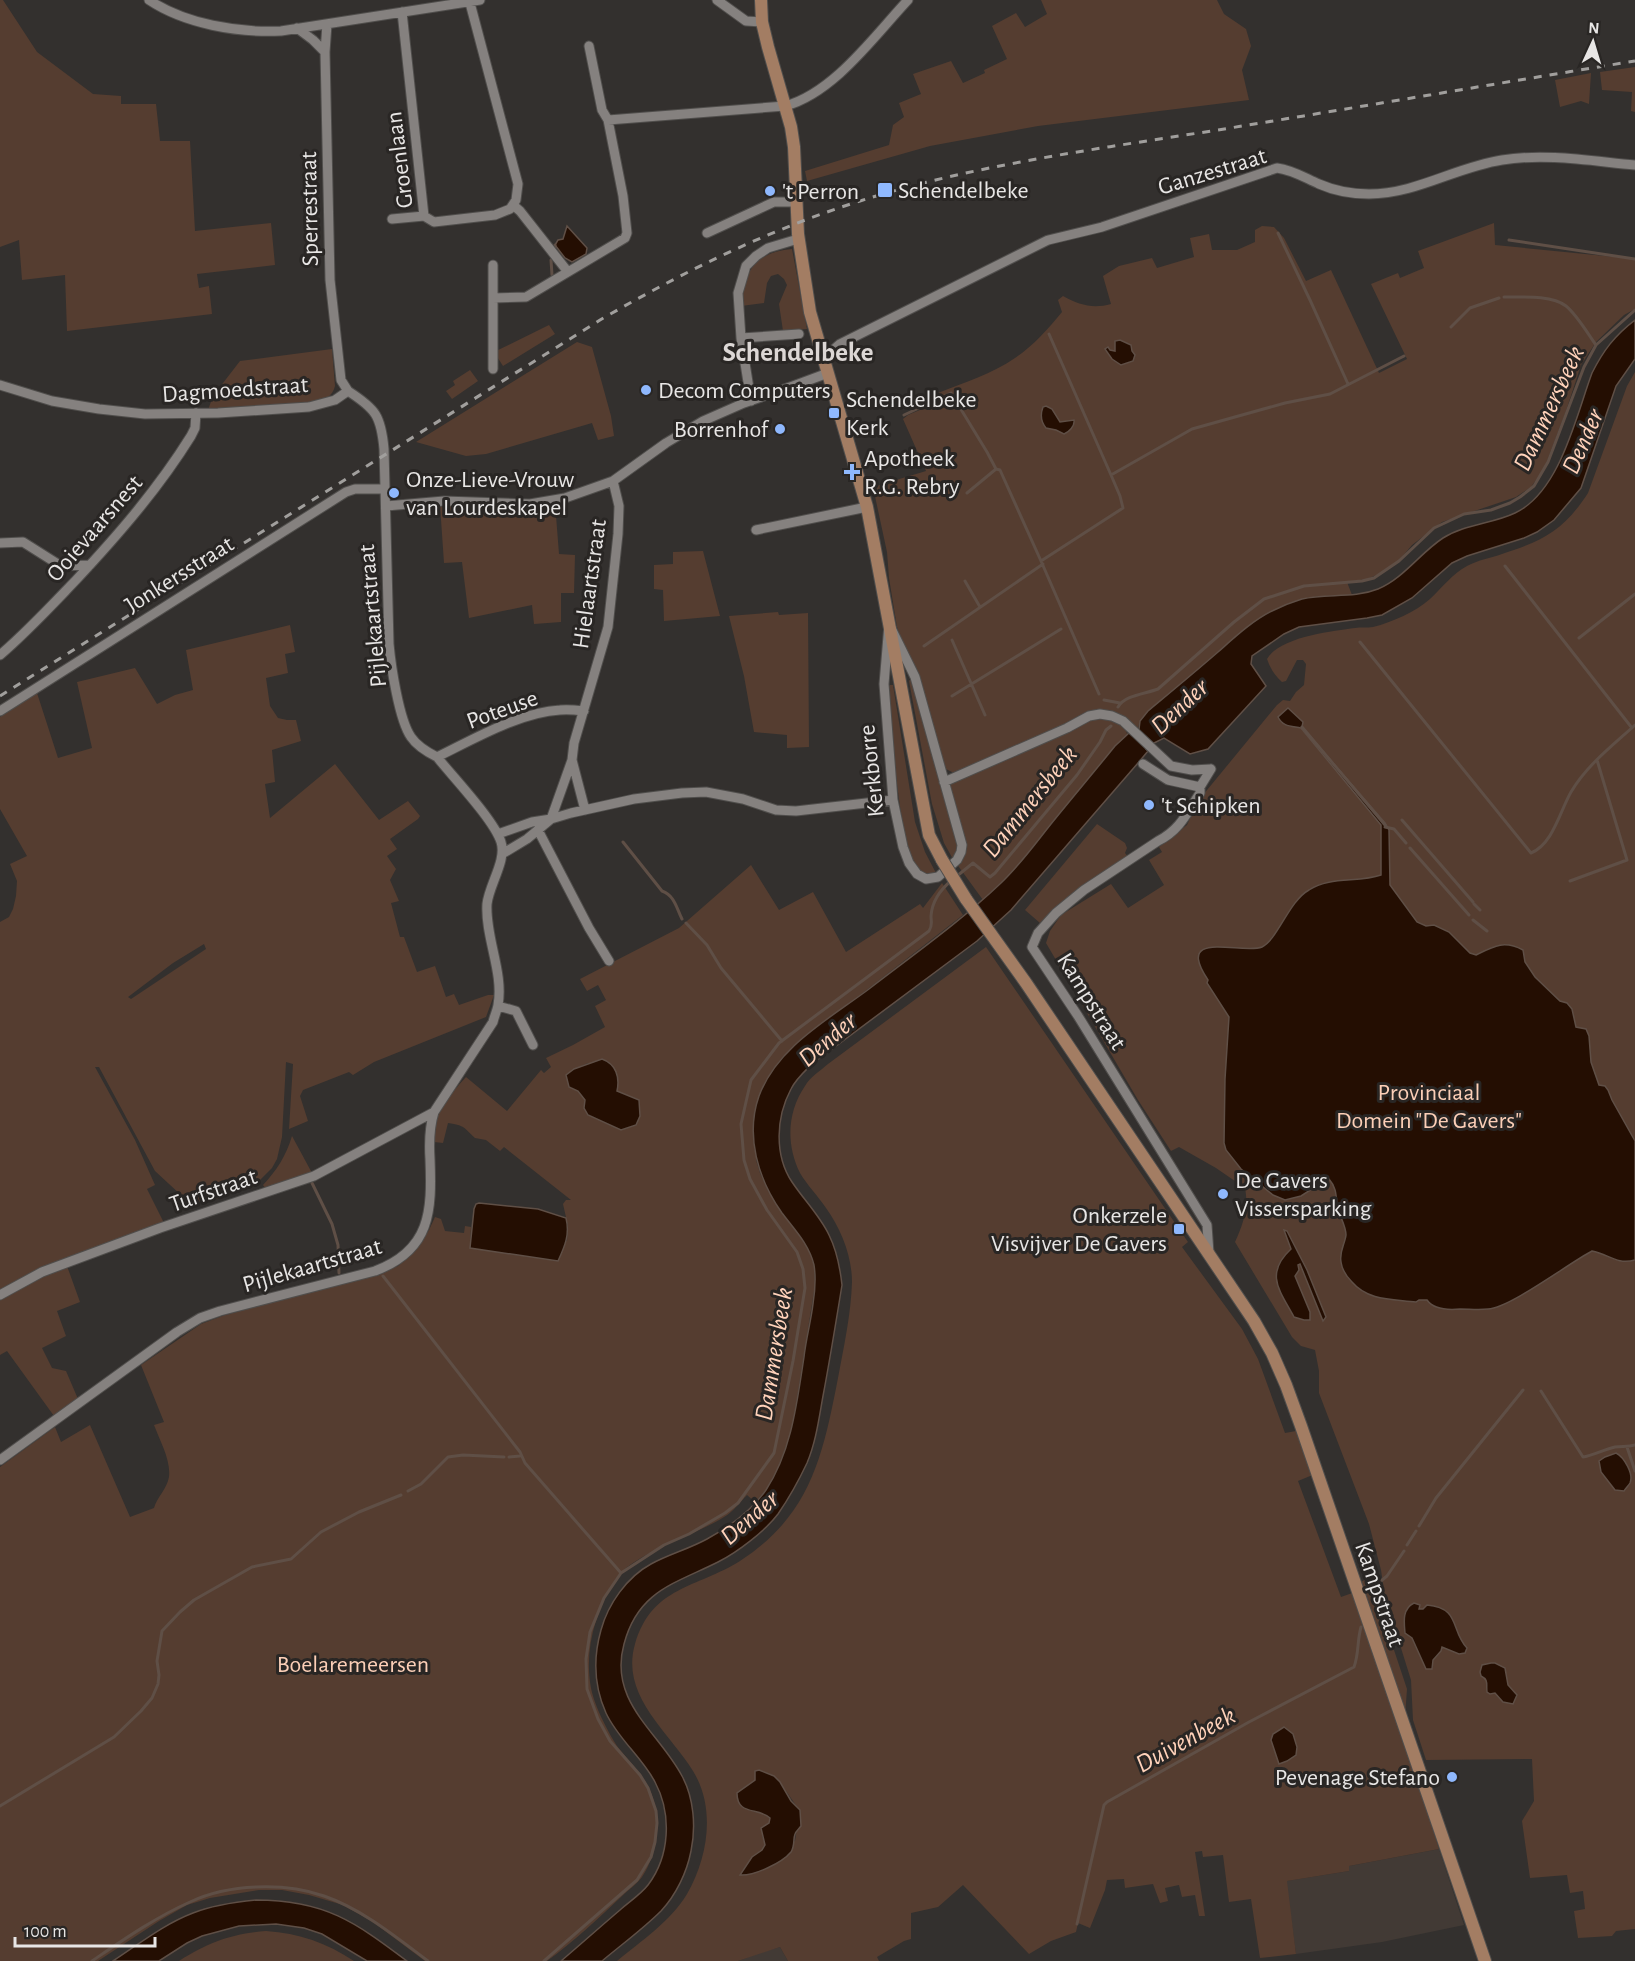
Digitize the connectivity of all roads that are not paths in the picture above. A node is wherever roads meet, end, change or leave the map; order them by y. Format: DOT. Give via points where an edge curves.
graph roads {
  1 [pos="149,0"];
  2 [pos="480,0"];
  3 [pos="717,0"];
  4 [pos="761,0"];
  5 [pos="908,0"];
  6 [pos="470,3"];
  7 [pos="402,12"];
  8 [pos="762,22"];
  9 [pos="327,24"];
  10 [pos="297,28"];
  11 [pos="589,46"];
  12 [pos="325,52"];
  13 [pos="786,106"];
  14 [pos="608,120"];
  15 [pos="1635,165"];
  16 [pos="796,202"];
  17 [pos="513,205"];
  18 [pos="423,216"];
  19 [pos="392,219"];
  20 [pos="707,233"];
  21 [pos="798,238"];
  22 [pos="492,265"];
  23 [pos="568,272"];
  24 [pos="493,298"];
  25 [pos="799,334"];
  26 [pos="741,338"];
  27 [pos="824,358"];
  28 [pos="493,369"];
  29 [pos="828,373"];
  30 [pos="0,385"];
  31 [pos="348,391"];
  32 [pos="751,401"];
  33 [pos="196,413"];
  34 [pos="613,481"];
  35 [pos="385,489"];
  36 [pos="386,506"];
  37 [pos="867,507"];
  38 [pos="756,530"];
  39 [pos="0,543"];
  40 [pos="90,565"];
  41 [pos="889,624"];
  42 [pos="0,655"];
  43 [pos="0,711"];
  44 [pos="584,711"];
  45 [pos="437,758"];
  46 [pos="573,760"];
  47 [pos="1143,764"];
  48 [pos="944,782"];
  49 [pos="1200,786"];
  50 [pos="893,800"];
  51 [pos="585,810"];
  52 [pos="551,819"];
  53 [pos="538,830"];
  54 [pos="498,834"];
  55 [pos="502,854"];
  56 [pos="979,918"];
  57 [pos="609,961"];
  58 [pos="498,1006"];
  59 [pos="533,1045"];
  60 [pos="434,1112"];
  61 [pos="1209,1253"];
  62 [pos="0,1295"];
  63 [pos="0,1460"];
  64 [pos="1485,1961"];
  1 -- 10 [label="street" via="225,28 256,32"];
  2 -- 6 [label="street"];
  3 -- 8 [label="street" via="746,21"];
  4 -- 8 [label="street, Kerkborre"];
  5 -- 13 [label="street" via="829,82"];
  6 -- 7 [label="street"];
  6 -- 17 [label="street" via="518,184"];
  7 -- 9 [label="street"];
  7 -- 18 [label="street, Groenlaan"];
  8 -- 13 [label="street, Kerkborre"];
  9 -- 10 [label="street"];
  9 -- 12 [label="street, Sperrestraat"];
  10 -- 12 [label="street"];
  11 -- 14 [label="street" via="602,110"];
  12 -- 31 [label="street, Sperrestraat" via="330,279 341,380"];
  13 -- 14 [label="street"];
  13 -- 16 [label="street, Kerkborre" via="794,147"];
  14 -- 23 [label="street" via="627,233 617,244"];
  15 -- 27 [label="street, Ganzestraat" via="1550,157 1511,159 1412,188 1370,194 1336,190 1276,168 1048,240 840,344"];
  16 -- 20 [label="street" via="774,202"];
  16 -- 21 [label="street, Kerkborre"];
  17 -- 18 [label="street, Groenlaan" via="495,215 434,222"];
  17 -- 23 [label="street"];
  18 -- 19 [label="street"];
  21 -- 26 [label="street" via="768,248 746,267 738,293"];
  21 -- 27 [label="street, Kerkborre" via="810,312"];
  22 -- 24 [label="street"];
  23 -- 24 [label="street" via="526,297"];
  24 -- 28 [label="street"];
  25 -- 26 [label="street"];
  26 -- 32 [label="street"];
  27 -- 29 [label="street, Kerkborre"];
  29 -- 32 [label="street"];
  29 -- 37 [label="street, Kerkborre"];
  30 -- 33 [label="street, Dagmoedstraat" via="99,410"];
  31 -- 33 [label="street, Dagmoedstraat" via="335,400 309,406"];
  31 -- 35 [label="street" via="369,405 377,416 383,437"];
  32 -- 34 [label="street" via="703,421"];
  33 -- 40 [label="street, Ooievaarsnest" via="195,429 175,461"];
  34 -- 36 [label="street" via="565,498 530,504 444,501"];
  34 -- 44 [label="street, Hielaartstraat" via="619,506 608,627"];
  35 -- 36 [label="street"];
  35 -- 43 [label="street, Jonkersstraat" via="346,492"];
  36 -- 45 [label="street, Pijlekaartstraat" via="392,670 408,732 424,751"];
  37 -- 38 [label="street"];
  37 -- 41 [label="street, Kerkborre"];
  39 -- 40 [label="street" via="23,542 61,566"];
  40 -- 42 [label="street, Ooievaarsnest"];
  41 -- 48 [label="street, Kerkborre" via="915,677"];
  41 -- 50 [label="street, Kerkborre" via="884,684"];
  41 -- 56 [label="street, Kerkborre, bridge" via="929,835"];
  44 -- 45 [label="street, Poteuse" via="559,710 521,719"];
  44 -- 46 [label="street, Hielaartstraat"];
  45 -- 54 [label="street, Pijlekaartstraat"];
  46 -- 51 [label="street, Hielaartstraat"];
  46 -- 52 [label="street, Hielaartstraat"];
  47 -- 49 [label="street" via="1168,780"];
  48 -- 49 [label="street, Kampstraat" via="1100,714 1123,721 1171,766 1211,769"];
  48 -- 50 [label="street, Kerkborre" via="961,852 938,877 926,879 909,863"];
  49 -- 61 [label="street, Kampstraat" via="1200,793 1179,827 1084,890 1056,913 1038,933 1032,947 1207,1225"];
  50 -- 51 [label="street" via="796,811 776,810 706,792 634,799"];
  51 -- 52 [label="street, Hielaartstraat"];
  52 -- 53 [label="street, Hielaartstraat"];
  52 -- 54 [label="street, Hielaartstraat"];
  53 -- 55 [label="street, Hielaartstraat"];
  53 -- 57 [label="street"];
  54 -- 55 [label="street, Pijlekaartstraat"];
  55 -- 58 [label="street, Pijlekaartstraat" via="487,915"];
  56 -- 61 [label="street, Kampstraat"];
  58 -- 59 [label="street" via="516,1011"];
  58 -- 60 [label="street, Pijlekaartstraat" via="493,1022"];
  60 -- 62 [label="street, Turfstraat" via="314,1176 53,1268"];
  60 -- 63 [label="street, Pijlekaartstraat" via="429,1135 431,1190 426,1224 412,1248 398,1260 365,1274 200,1318"];
  61 -- 64 [label="street, Kampstraat" via="1254,1321 1286,1385"];
}
